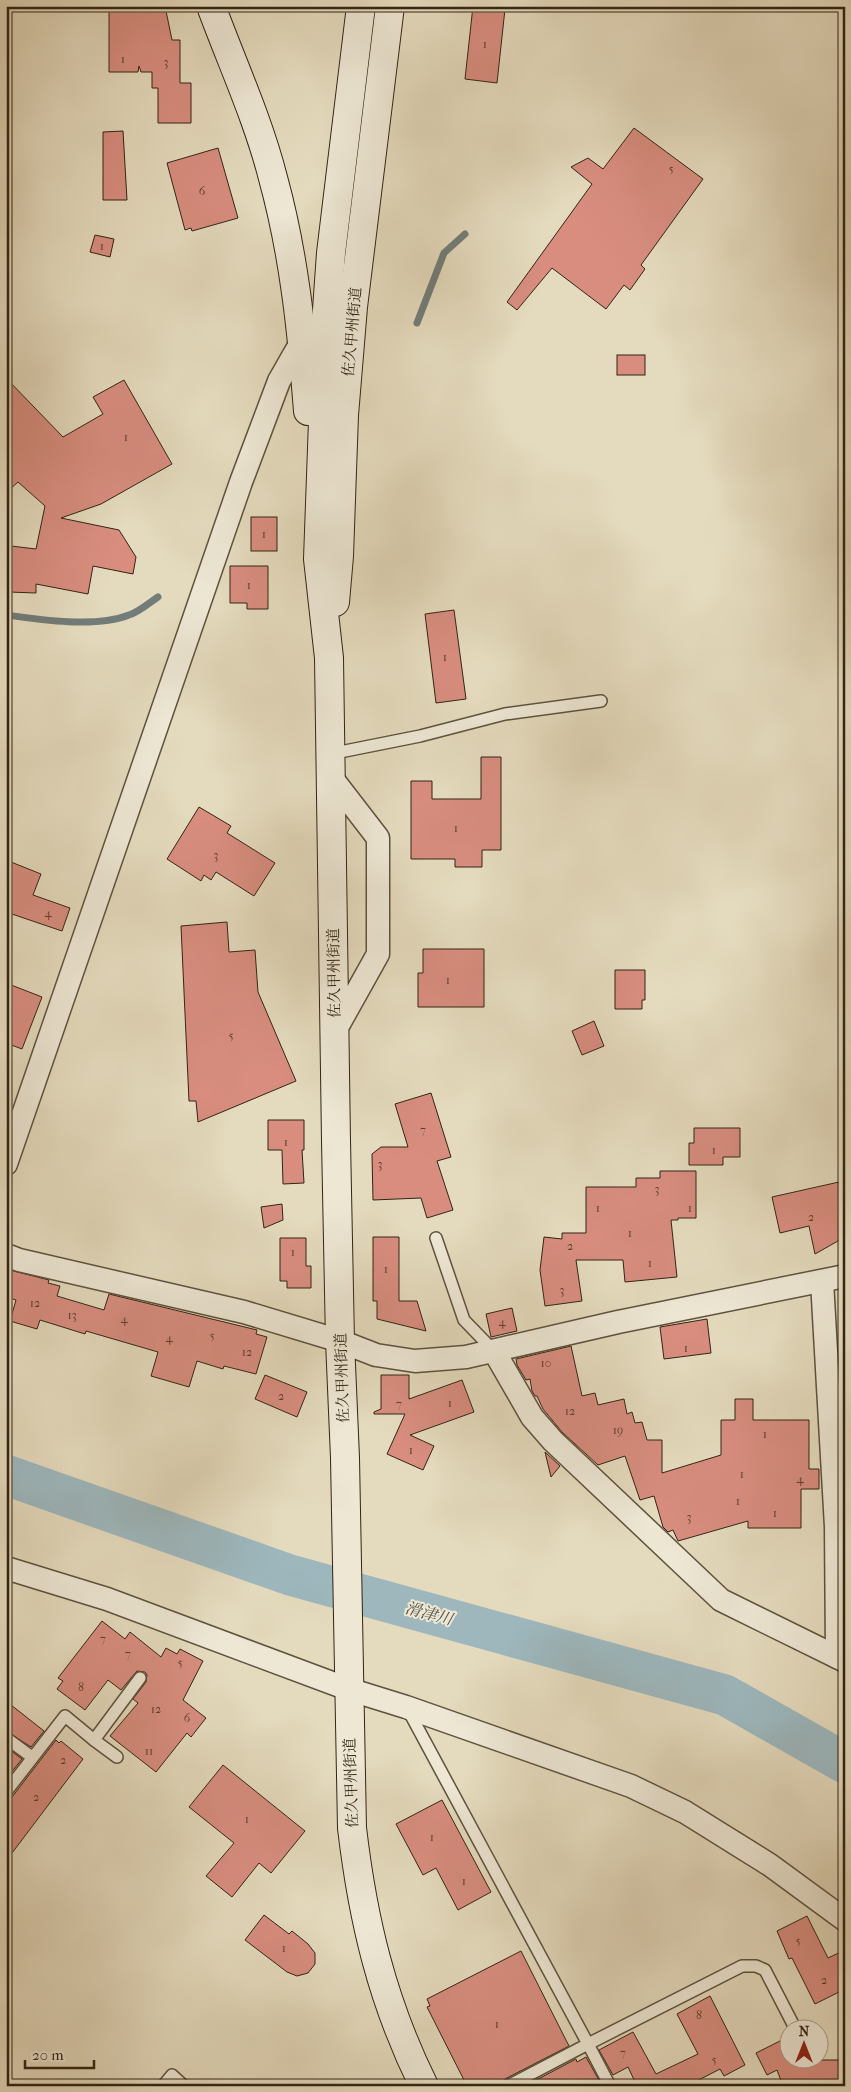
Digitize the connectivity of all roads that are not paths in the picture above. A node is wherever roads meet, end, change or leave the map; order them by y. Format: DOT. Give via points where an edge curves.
graph roads {
  1 [pos="211,6"];
  2 [pos="361,6"];
  3 [pos="390,6"];
  4 [pos="273,177"];
  5 [pos="327,310"];
  6 [pos="303,339"];
  7 [pos="346,390"];
  8 [pos="318,559"];
  9 [pos="329,658"];
  10 [pos="601,701"];
  11 [pos="331,766"];
  12 [pos="335,1031"];
  13 [pos="6,1164"];
  14 [pos="436,1238"];
  15 [pos="6,1255"];
  16 [pos="845,1276"];
  17 [pos="822,1281"];
  18 [pos="340,1341"];
  19 [pos="494,1351"];
  20 [pos="6,1568"];
  21 [pos="841,1660"];
  22 [pos="140,1678"];
  23 [pos="348,1683"];
  24 [pos="406,1707"];
  25 [pos="6,1738"];
  26 [pos="94,1740"];
  27 [pos="32,1756"];
  28 [pos="117,1757"];
  29 [pos="6,1792"];
  30 [pos="845,1920"];
  31 [pos="791,2020"];
  32 [pos="588,2044"];
  33 [pos="163,2086"];
  34 [pos="184,2086"];
  35 [pos="424,2086"];
  36 [pos="508,2086"];
  37 [pos="610,2086"];
  1 -- 4 [label="main road"];
  2 -- 5 [label="main road, 佐久甲州街道"];
  3 -- 7 [label="main road, 佐久甲州街道"];
  4 -- 5 [label="main road" via="311,256"];
  4 -- 6 [label="main road" via="292,261"];
  5 -- 7 [label="main road"];
  5 -- 8 [label="main road, 佐久甲州街道"];
  6 -- 8 [label="main road"];
  6 -- 13 [label="street" via="279,381 237,491"];
  7 -- 9 [label="main road, 佐久甲州街道" via="339,556"];
  8 -- 9 [label="main road, 佐久甲州街道"];
  9 -- 11 [label="main road, 佐久甲州街道"];
  10 -- 11 [label="lane" via="504,714 420,736"];
  11 -- 12 [label="main road, 佐久甲州街道"];
  11 -- 12 [label="street" via="378,838 378,954"];
  12 -- 18 [label="main road, 佐久甲州街道"];
  14 -- 19 [label="lane" via="464,1320"];
  15 -- 18 [label="street" via="244,1312"];
  16 -- 17 [label="street"];
  17 -- 19 [label="street"];
  17 -- 21 [label="street"];
  18 -- 19 [label="street" via="376,1355 415,1362"];
  18 -- 23 [label="main road, 佐久甲州街道"];
  19 -- 21 [label="street" via="532,1417 553,1441 721,1600"];
  20 -- 23 [label="street" via="107,1599"];
  22 -- 26 [label="lane"];
  23 -- 24 [label="street"];
  23 -- 35 [label="main road, 佐久甲州街道" via="352,1828 366,1926 402,2038"];
  24 -- 30 [label="street" via="631,1786 684,1812 770,1865"];
  24 -- 32 [label="lane"];
  25 -- 27 [label="lane"];
  26 -- 27 [label="lane" via="65,1716"];
  26 -- 28 [label="lane"];
  27 -- 29 [label="lane"];
  31 -- 32 [label="lane" via="765,1970 742,1966"];
  32 -- 36 [label="lane"];
  32 -- 37 [label="lane"];
  33 -- 34 [label="lane" via="172,2075"];
}
